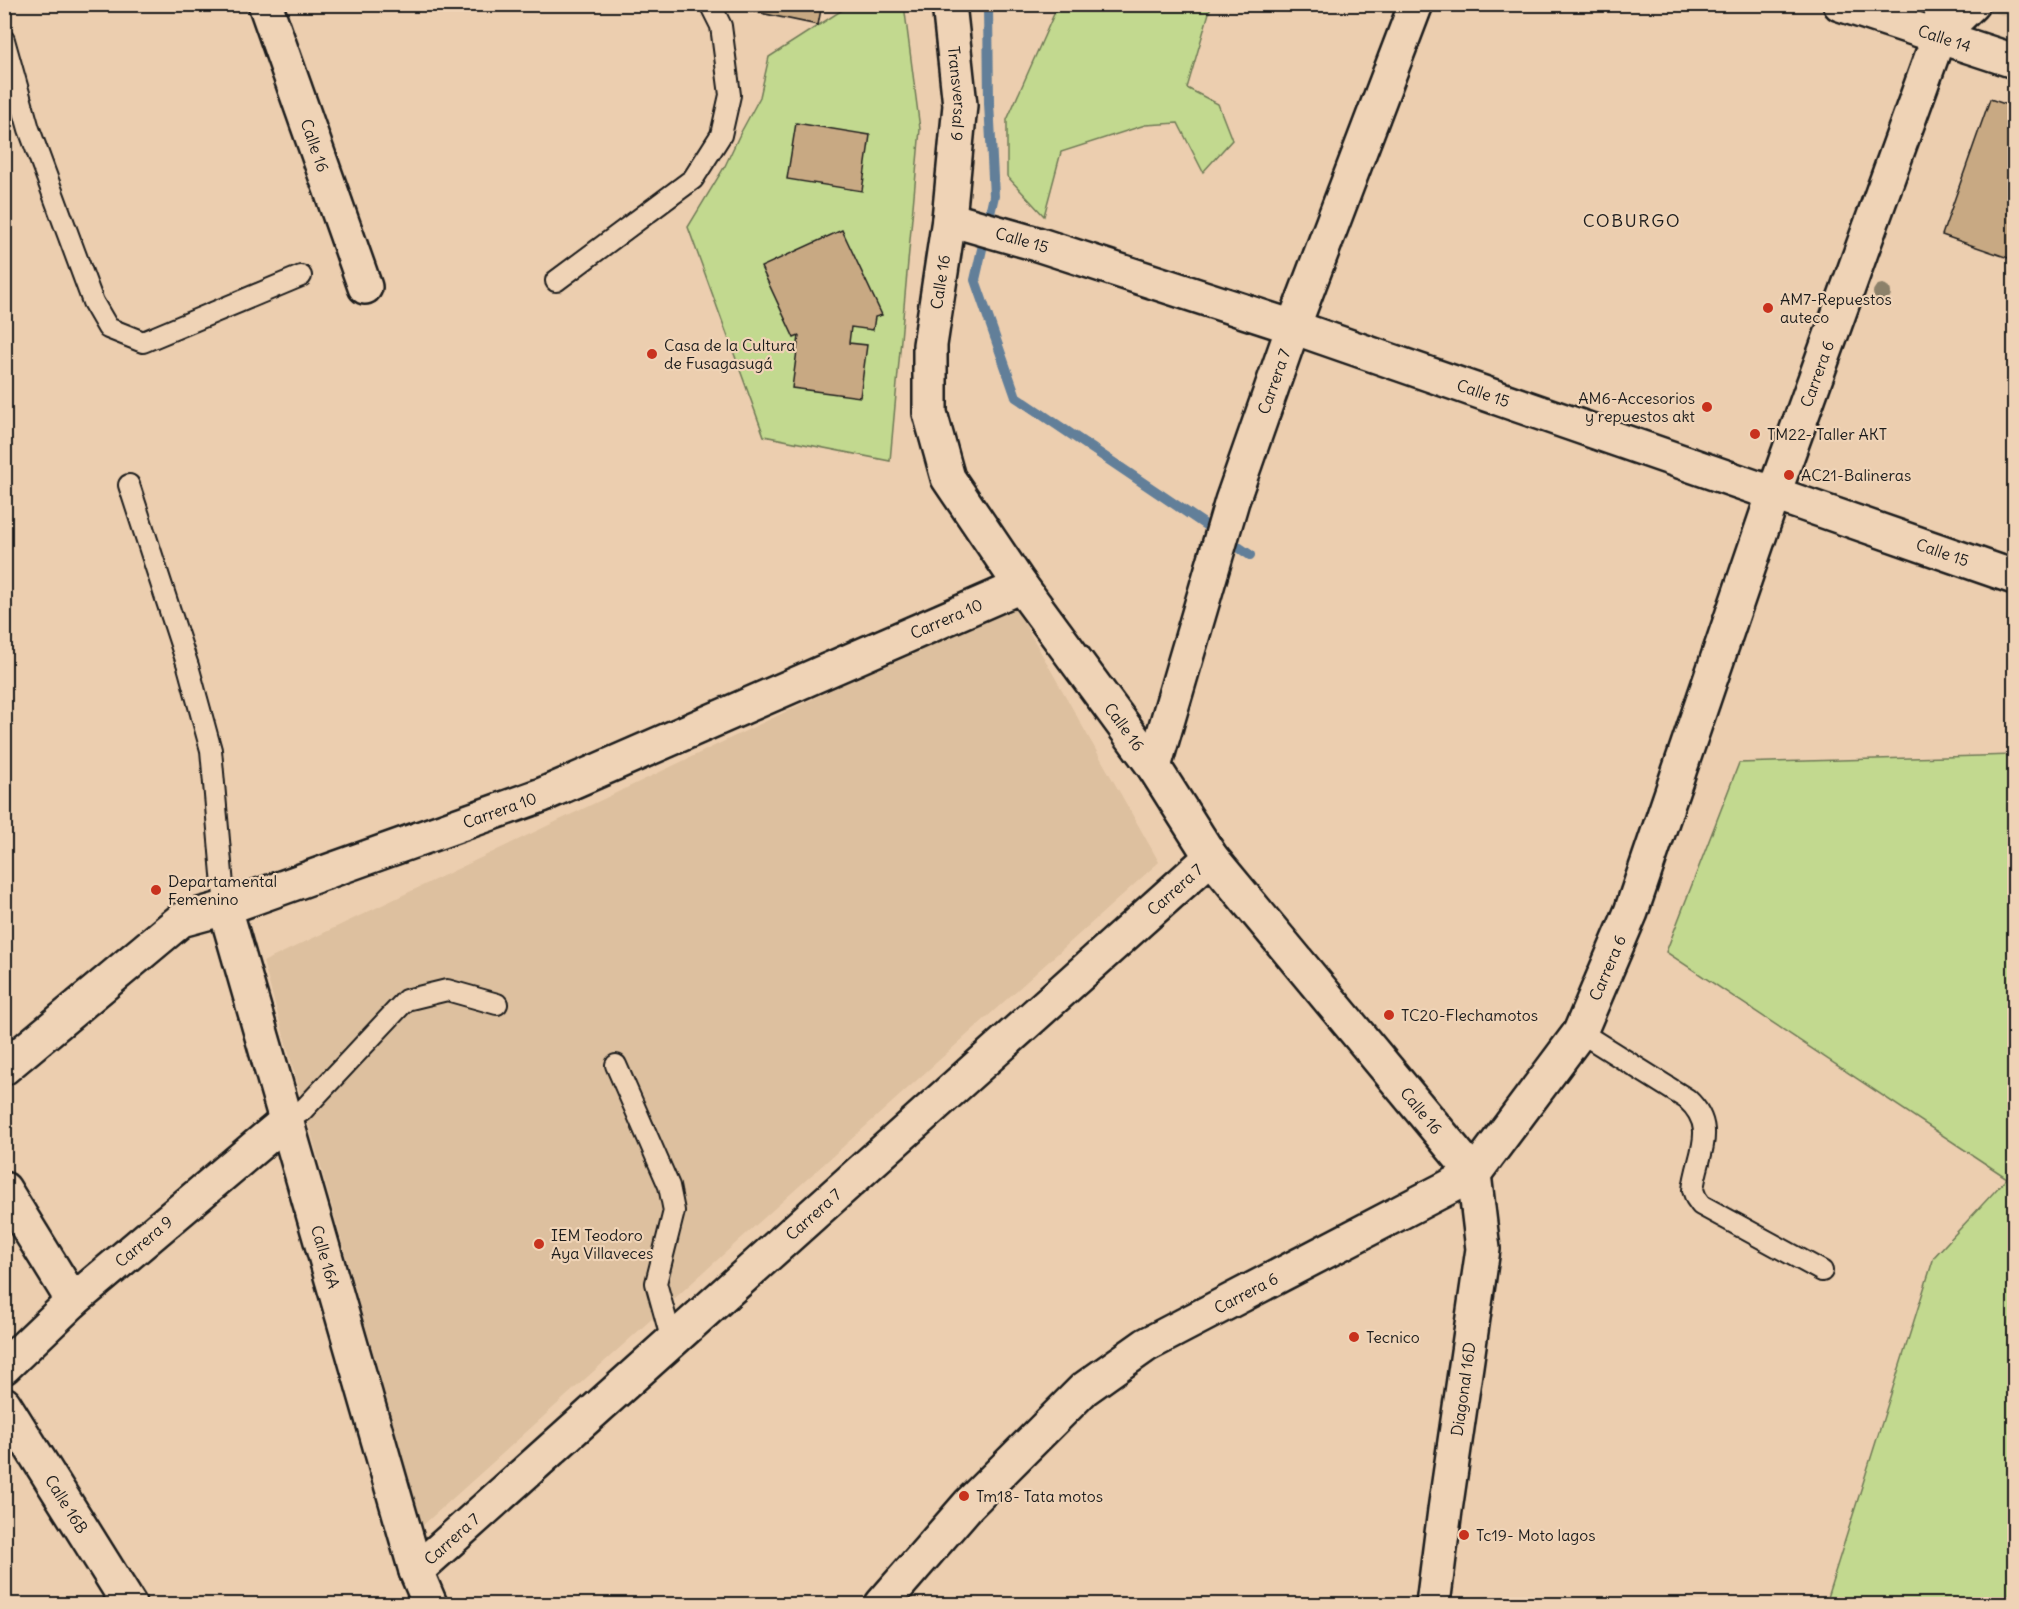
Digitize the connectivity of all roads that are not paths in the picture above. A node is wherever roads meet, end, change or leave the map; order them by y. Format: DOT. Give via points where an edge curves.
graph roads {
  1 [pos="265,4"];
  2 [pos="710,4"];
  3 [pos="949,4"];
  4 [pos="1416,4"];
  5 [pos="1840,4"];
  6 [pos="1942,4"];
  7 [pos="1972,4"];
  8 [pos="1939,36"];
  9 [pos="4,40"];
  10 [pos="2014,61"];
  11 [pos="956,220"];
  12 [pos="300,276"];
  13 [pos="556,281"];
  14 [pos="365,287"];
  15 [pos="1293,327"];
  16 [pos="129,485"];
  17 [pos="1774,493"];
  18 [pos="2014,577"];
  19 [pos="1021,586"];
  20 [pos="1154,767"];
  21 [pos="1211,857"];
  22 [pos="225,908"];
  23 [pos="497,1004"];
  24 [pos="1580,1032"];
  25 [pos="616,1065"];
  26 [pos="4,1068"];
  27 [pos="286,1121"];
  28 [pos="1474,1174"];
  29 [pos="4,1189"];
  30 [pos="1822,1271"];
  31 [pos="73,1301"];
  32 [pos="672,1341"];
  33 [pos="4,1367"];
  34 [pos="4,1404"];
  35 [pos="416,1571"];
  36 [pos="129,1605"];
  37 [pos="430,1605"];
  38 [pos="882,1605"];
  39 [pos="1433,1605"];
  1 -- 14 [label="street, Calle 16"];
  2 -- 13 [label="lane" via="721,26 730,95 722,135 693,178"];
  3 -- 11 [label="street, Transversal 9" via="960,105"];
  4 -- 15 [label="street, Carrera 7"];
  5 -- 8 [label="street, Calle 14"];
  6 -- 8 [label="street, Carrera 6"];
  7 -- 8 [label="street, Carrera 6"];
  8 -- 10 [label="street, Calle 14"];
  8 -- 17 [label="street, Carrera 6"];
  9 -- 12 [label="lane" via="33,140 93,302 108,328 143,342"];
  11 -- 15 [label="street, Calle 15"];
  11 -- 19 [label="street, Calle 16" via="930,345 930,413 948,478"];
  15 -- 17 [label="street, Calle 15"];
  15 -- 20 [label="street, Carrera 7" via="1232,501"];
  16 -- 22 [label="lane" via="212,750"];
  17 -- 18 [label="street, Calle 15"];
  17 -- 24 [label="street, Carrera 6" via="1631,912"];
  19 -- 20 [label="street, Calle 16"];
  19 -- 22 [label="street, Carrera 10" via="542,795"];
  20 -- 21 [label="street, Calle 16"];
  21 -- 28 [label="street, Calle 16"];
  21 -- 32 [label="street, Carrera 7"];
  22 -- 26 [label="street, Carrera 10" via="181,920"];
  22 -- 27 [label="street, Calle 16A"];
  23 -- 27 [label="lane" via="447,990 406,1000 302,1111"];
  24 -- 28 [label="street, Carrera 6"];
  24 -- 30 [label="lane" via="1696,1107 1705,1131 1693,1190 1701,1205"];
  25 -- 32 [label="lane" via="669,1186 674,1211 656,1283"];
  27 -- 31 [label="street, Carrera 9"];
  27 -- 35 [label="street, Calle 16A"];
  28 -- 38 [label="street, Carrera 6" via="1146,1345 1084,1389 969,1504"];
  28 -- 39 [label="street, Diagonal 16D" via="1483,1250"];
  29 -- 31 [label="street"];
  31 -- 33 [label="street, Carrera 9"];
  32 -- 35 [label="street, Carrera 7"];
  34 -- 36 [label="street, Calle 16B"];
  35 -- 37 [label="street, Calle 16A"];
}
